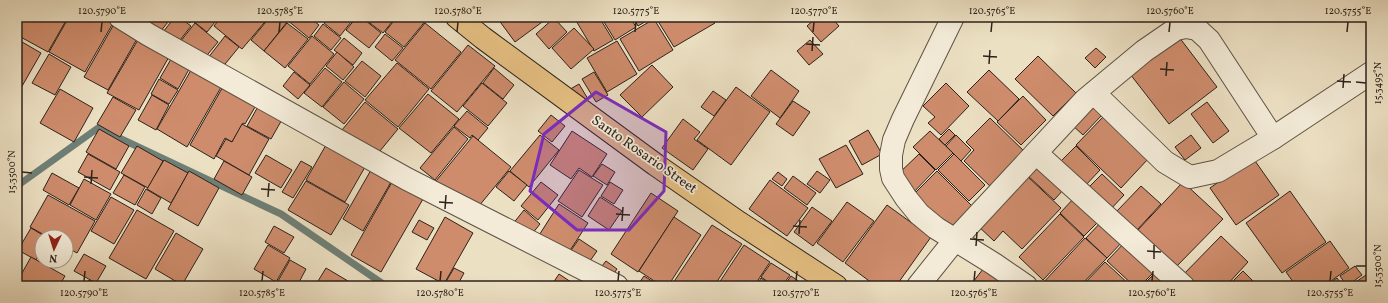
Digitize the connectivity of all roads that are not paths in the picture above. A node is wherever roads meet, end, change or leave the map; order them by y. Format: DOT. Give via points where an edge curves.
graph roads {
  1 [pos="120,17"];
  2 [pos="457,17"];
  3 [pos="953,17"];
  4 [pos="1371,73"];
  5 [pos="1090,96"];
  6 [pos="1273,138"];
  7 [pos="1036,153"];
  8 [pos="954,240"];
  9 [pos="617,286"];
  10 [pos="836,286"];
  11 [pos="918,286"];
  12 [pos="1026,286"];
  13 [pos="1182,286"];
  1 -- 9 [label="street" via="407,179"];
  2 -- 10 [label="main road, Santo Rosario Street" via="649,160"];
  3 -- 8 [label="street" via="894,140 891,169 892,178 919,214"];
  4 -- 6 [label="street"];
  5 -- 6 [label="street" via="1164,162 1190,177 1218,171"];
  5 -- 6 [label="street" via="1144,51 1176,29 1197,29 1209,40"];
  5 -- 7 [label="street"];
  7 -- 8 [label="street"];
  7 -- 13 [label="street"];
  8 -- 11 [label="street"];
  8 -- 12 [label="street"];
}
